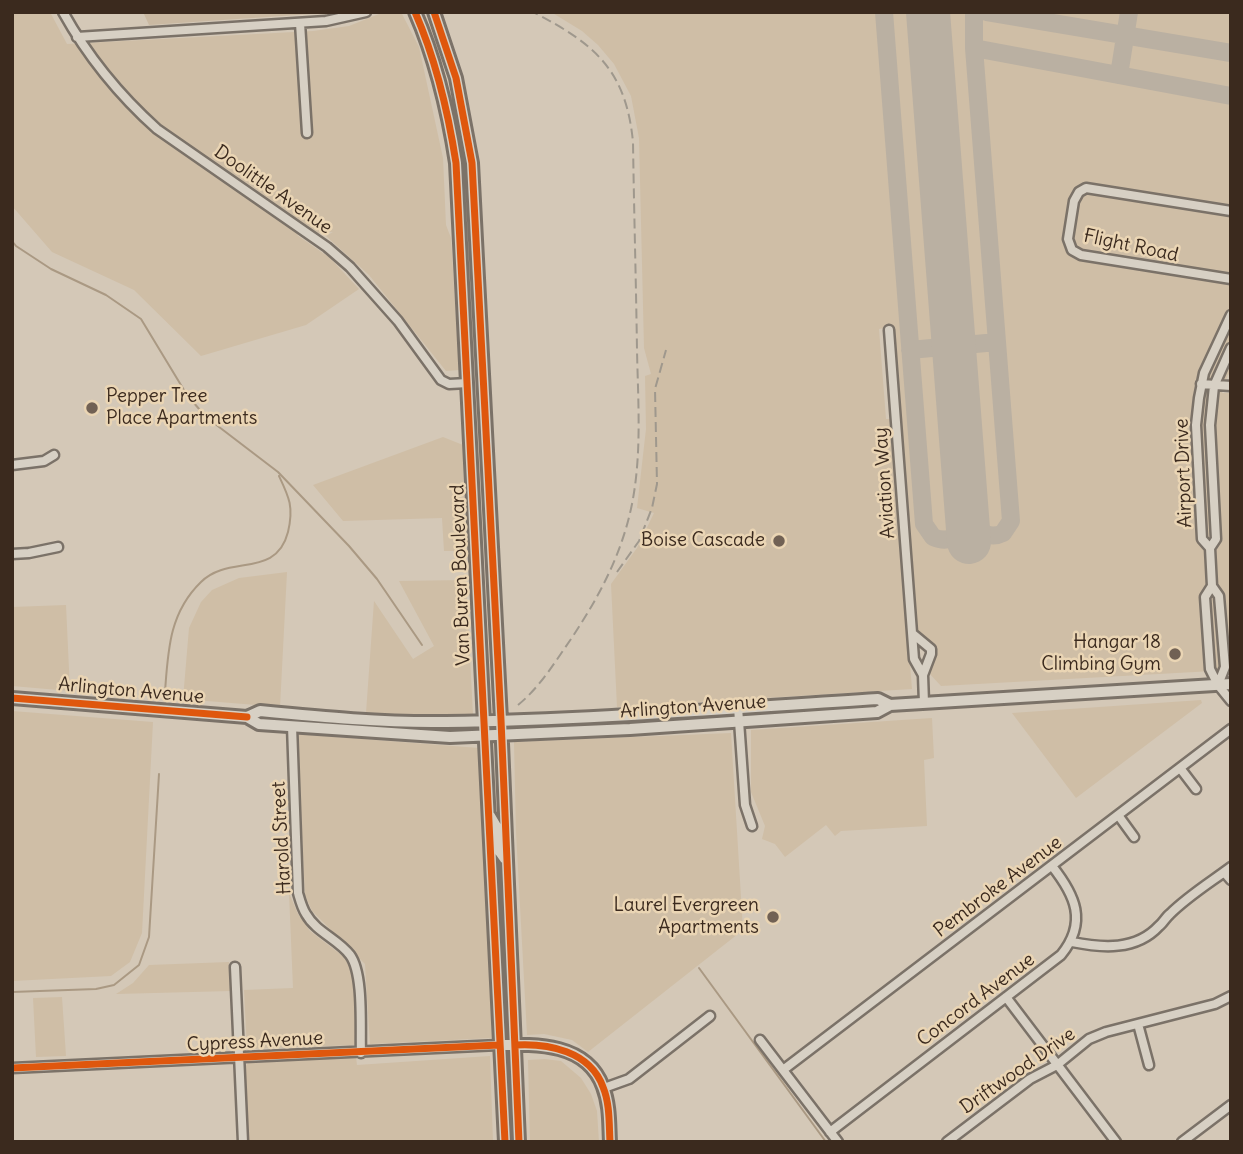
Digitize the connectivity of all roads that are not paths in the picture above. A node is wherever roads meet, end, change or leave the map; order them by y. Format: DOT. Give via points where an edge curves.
graph roads {
  1 [pos="62,12"];
  2 [pos="366,12"];
  3 [pos="415,12"];
  4 [pos="434,12"];
  5 [pos="300,23"];
  6 [pos="77,37"];
  7 [pos="307,133"];
  8 [pos="1231,211"];
  9 [pos="1198,275"];
  10 [pos="1231,279"];
  11 [pos="1231,286"];
  12 [pos="1231,315"];
  13 [pos="890,330"];
  14 [pos="1231,348"];
  15 [pos="468,383"];
  16 [pos="1201,384"];
  17 [pos="1214,386"];
  18 [pos="1231,386"];
  19 [pos="54,455"];
  20 [pos="12,465"];
  21 [pos="58,547"];
  22 [pos="1210,548"];
  23 [pos="12,554"];
  24 [pos="1212,586"];
  25 [pos="913,634"];
  26 [pos="923,675"];
  27 [pos="1231,684"];
  28 [pos="1218,685"];
  29 [pos="12,698"];
  30 [pos="1231,701"];
  31 [pos="924,703"];
  32 [pos="891,705"];
  33 [pos="738,707"];
  34 [pos="247,717"];
  35 [pos="331,717"];
  36 [pos="501,720"];
  37 [pos="483,721"];
  38 [pos="739,722"];
  39 [pos="292,726"];
  40 [pos="1231,729"];
  41 [pos="502,735"];
  42 [pos="484,736"];
  43 [pos="1180,768"];
  44 [pos="1196,789"];
  45 [pos="488,814"];
  46 [pos="1118,816"];
  47 [pos="752,826"];
  48 [pos="1134,837"];
  49 [pos="506,860"];
  50 [pos="491,861"];
  51 [pos="1052,866"];
  52 [pos="1227,870"];
  53 [pos="1231,880"];
  54 [pos="509,922"];
  55 [pos="1072,942"];
  56 [pos="235,967"];
  57 [pos="1231,996"];
  58 [pos="1006,997"];
  59 [pos="710,1016"];
  60 [pos="1138,1024"];
  61 [pos="760,1040"];
  62 [pos="499,1045"];
  63 [pos="515,1045"];
  64 [pos="361,1053"];
  65 [pos="239,1059"];
  66 [pos="1057,1065"];
  67 [pos="1149,1065"];
  68 [pos="12,1068"];
  69 [pos="783,1070"];
  70 [pos="604,1088"];
  71 [pos="1231,1105"];
  72 [pos="830,1132"];
  73 [pos="243,1142"];
  74 [pos="505,1142"];
  75 [pos="519,1142"];
  76 [pos="610,1142"];
  77 [pos="838,1142"];
  78 [pos="947,1142"];
  79 [pos="1116,1142"];
  80 [pos="1182,1142"];
  1 -- 6 [label="street, Doolittle Avenue"];
  2 -- 5 [label="street"];
  3 -- 15 [label="main road, Van Buren Boulevard" via="445,104 456,163"];
  4 -- 36 [label="main road, Van Buren Boulevard" via="456,78 472,163"];
  5 -- 6 [label="street"];
  5 -- 7 [label="street"];
  6 -- 15 [label="street, Doolittle Avenue" via="109,81 157,129 351,267 441,380"];
  8 -- 9 [label="street, Flight Road" via="1090,187 1076,196 1068,239 1077,254"];
  9 -- 10 [label="street, Flight Road"];
  9 -- 11 [label="street"];
  12 -- 16 [label="street, Airport Drive"];
  13 -- 25 [label="street, Aviation Way"];
  14 -- 17 [label="street, Airport Drive"];
  15 -- 37 [label="main road, Van Buren Boulevard"];
  16 -- 17 [label="street"];
  16 -- 22 [label="street, Airport Drive" via="1197,457 1202,539"];
  17 -- 18 [label="street"];
  17 -- 22 [label="street, Airport Drive" via="1210,425 1216,539"];
  19 -- 20 [label="street" via="44,461"];
  21 -- 23 [label="street"];
  22 -- 24 [label="street, Airport Drive"];
  24 -- 28 [label="street, Airport Drive" via="1219,596 1225,667"];
  24 -- 28 [label="street, Airport Drive" via="1205,597 1210,669"];
  25 -- 26 [label="street, Aviation Way" via="914,659"];
  25 -- 26 [label="street, Aviation Way" via="931,649"];
  26 -- 31 [label="street, Aviation Way"];
  27 -- 28 [label="main road, Arlington Avenue"];
  28 -- 30 [label="street"];
  28 -- 31 [label="main road, Arlington Avenue"];
  29 -- 34 [label="main road, Arlington Avenue"];
  31 -- 32 [label="main road, Arlington Avenue"];
  32 -- 33 [label="main road, Arlington Avenue" via="878,699"];
  32 -- 38 [label="main road, Arlington Avenue" via="877,712"];
  33 -- 36 [label="main road, Arlington Avenue"];
  33 -- 38 [label="street"];
  34 -- 35 [label="main road, Arlington Avenue" via="260,711"];
  34 -- 39 [label="main road, Arlington Avenue" via="259,724"];
  35 -- 37 [label="main road, Arlington Avenue"];
  35 -- 39 [label="main road" via="295,719"];
  36 -- 37 [label="main road, Arlington Avenue"];
  36 -- 41 [label="main road, Van Buren Boulevard"];
  37 -- 42 [label="main road, Van Buren Boulevard"];
  38 -- 41 [label="main road, Arlington Avenue"];
  38 -- 47 [label="street" via="745,805"];
  39 -- 42 [label="main road, Arlington Avenue" via="433,737"];
  39 -- 64 [label="street, Harold Street" via="298,893 306,914 351,957 357,975"];
  40 -- 43 [label="street, Pembroke Avenue"];
  41 -- 42 [label="main road, Arlington Avenue"];
  41 -- 49 [label="main road, Van Buren Boulevard"];
  42 -- 45 [label="main road, Van Buren Boulevard"];
  43 -- 44 [label="street"];
  43 -- 46 [label="street, Pembroke Avenue"];
  45 -- 49 [label="main road"];
  45 -- 50 [label="main road, Van Buren Boulevard"];
  46 -- 48 [label="street"];
  46 -- 51 [label="street, Pembroke Avenue"];
  49 -- 54 [label="main road, Van Buren Boulevard"];
  50 -- 54 [label="main road" via="499,870 501,904"];
  50 -- 62 [label="main road, Van Buren Boulevard"];
  51 -- 55 [label="street" via="1075,903"];
  51 -- 69 [label="street, Pembroke Avenue"];
  52 -- 53 [label="street"];
  52 -- 55 [label="street" via="1140,940 1099,947"];
  54 -- 63 [label="main road, Van Buren Boulevard"];
  55 -- 58 [label="street, Concord Avenue"];
  56 -- 65 [label="street"];
  57 -- 60 [label="street, Driftwood Drive"];
  58 -- 66 [label="street"];
  58 -- 72 [label="street, Concord Avenue"];
  59 -- 70 [label="street" via="629,1079"];
  60 -- 66 [label="street, Driftwood Drive" via="1089,1039"];
  60 -- 67 [label="street"];
  61 -- 69 [label="street"];
  62 -- 63 [label="main road"];
  62 -- 64 [label="street, Cypress Avenue"];
  62 -- 74 [label="main road, Van Buren Boulevard"];
  63 -- 70 [label="main road" via="548,1045 572,1054"];
  63 -- 75 [label="main road, Van Buren Boulevard"];
  64 -- 65 [label="street, Cypress Avenue"];
  65 -- 68 [label="street, Cypress Avenue"];
  65 -- 73 [label="street"];
  66 -- 78 [label="street, Driftwood Drive" via="1030,1079"];
  66 -- 79 [label="street"];
  69 -- 72 [label="street"];
  70 -- 76 [label="main road"];
  71 -- 80 [label="street"];
  72 -- 77 [label="street"];
}
